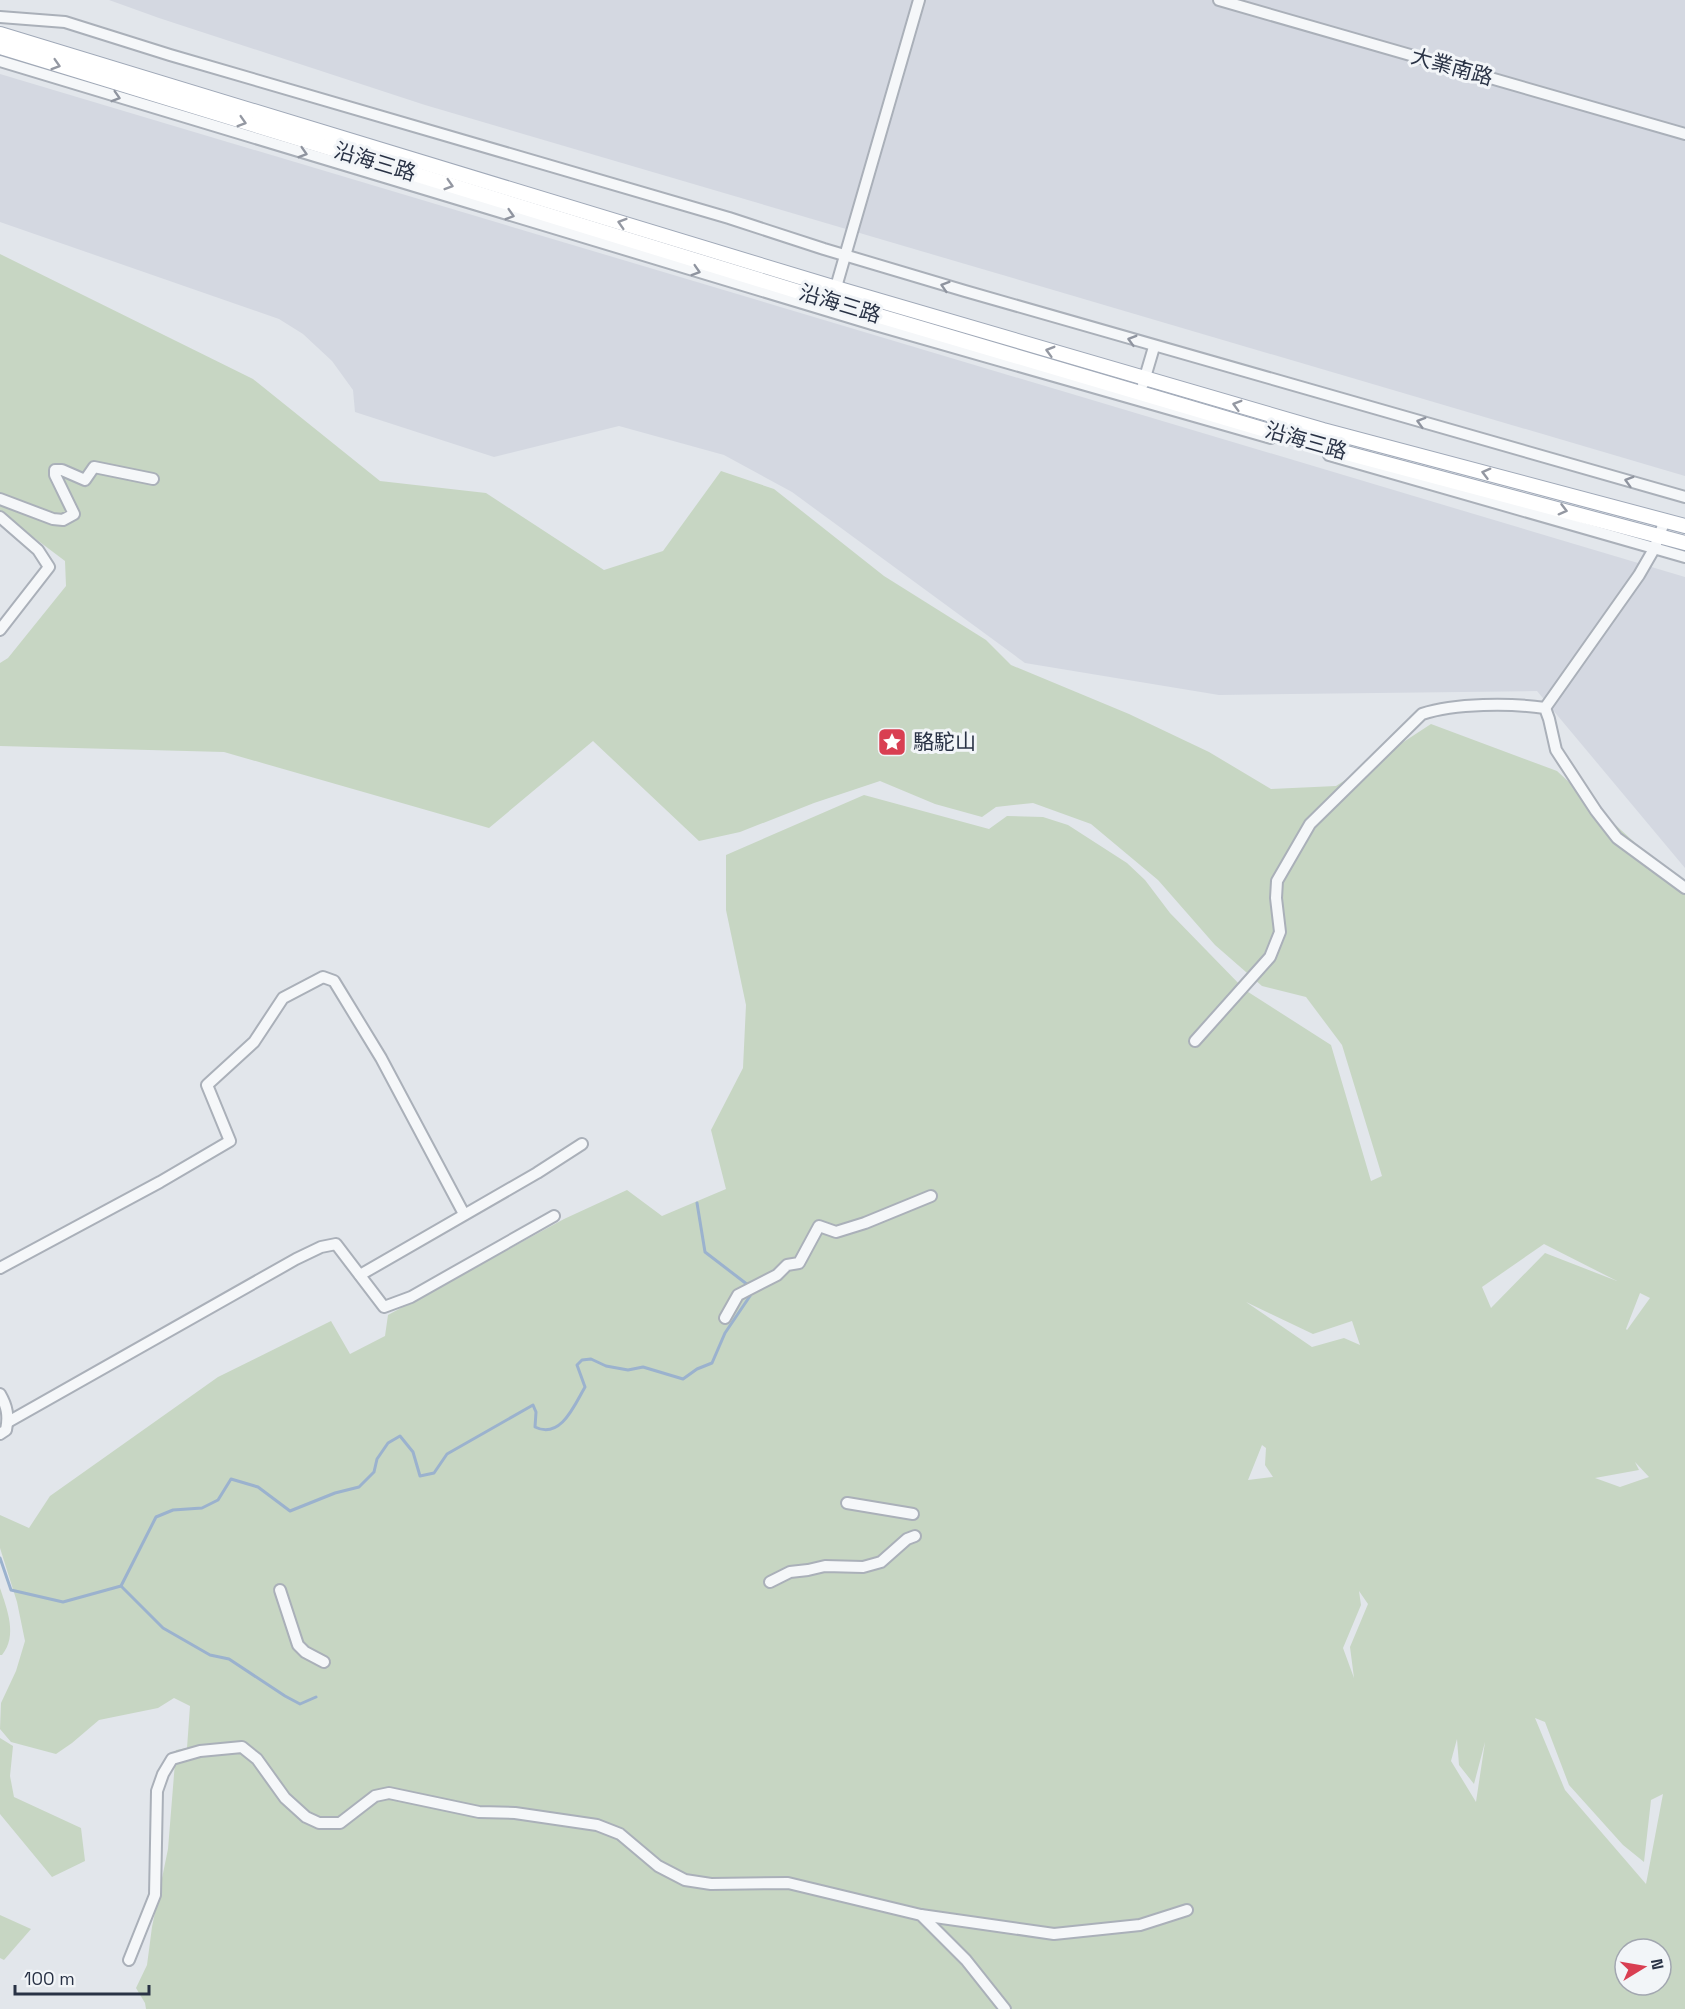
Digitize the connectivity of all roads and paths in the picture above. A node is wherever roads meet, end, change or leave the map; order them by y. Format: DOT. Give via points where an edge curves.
graph roads {
  1 [pos="919,0"];
  2 [pos="1219,0"];
  3 [pos="0,17"];
  4 [pos="0,25"];
  5 [pos="0,34"];
  6 [pos="0,47"];
  7 [pos="0,61"];
  8 [pos="347,108"];
  9 [pos="1685,134"];
  10 [pos="396,168"];
  11 [pos="479,193"];
  12 [pos="560,204"];
  13 [pos="554,223"];
  14 [pos="656,233"];
  15 [pos="652,252"];
  16 [pos="844,255"];
  17 [pos="771,268"];
  18 [pos="766,287"];
  19 [pos="836,288"];
  20 [pos="831,307"];
  21 [pos="1019,341"];
  22 [pos="1154,346"];
  23 [pos="1013,360"];
  24 [pos="1145,378"];
  25 [pos="1140,397"];
  26 [pos="153,479"];
  27 [pos="1685,497"];
  28 [pos="0,499"];
  29 [pos="0,518"];
  30 [pos="1665,520"];
  31 [pos="1685,526"];
  32 [pos="1657,542"];
  33 [pos="1685,543"];
  34 [pos="1685,557"];
  35 [pos="0,630"];
  36 [pos="1545,708"];
  37 [pos="1685,888"];
  38 [pos="1195,1041"];
  39 [pos="582,1144"];
  40 [pos="931,1196"];
  41 [pos="464,1214"];
  42 [pos="554,1216"];
  43 [pos="0,1268"];
  44 [pos="360,1275"];
  45 [pos="725,1318"];
  46 [pos="0,1394"];
  47 [pos="8,1422"];
  48 [pos="0,1434"];
  49 [pos="847,1503"];
  50 [pos="913,1514"];
  51 [pos="915,1536"];
  52 [pos="770,1582"];
  53 [pos="280,1590"];
  54 [pos="324,1662"];
  55 [pos="1187,1910"];
  56 [pos="921,1915"];
  57 [pos="129,1960"];
  58 [pos="1005,2009"];
  1 -- 16 [label="street"];
  2 -- 9 [label="street, 大業南路"];
  3 -- 8 [label="street, 沿海三路" via="65,22"];
  4 -- 8 [label="street, 沿海三路" via="70,28 323,107"];
  5 -- 10 [label="main road, 沿海三路"];
  6 -- 10 [label="main road, 沿海三路, one-way"];
  7 -- 10 [label="street, 沿海三路, one-way"];
  8 -- 16 [label="street, 沿海三路"];
  10 -- 11 [label="main road, 沿海三路"];
  10 -- 11 [label="street, 沿海三路, one-way"];
  11 -- 12 [label="main road, 沿海三路"];
  11 -- 13 [label="main road, 沿海三路, one-way"];
  12 -- 13 [label="street"];
  14 -- 12 [label="main road, 沿海三路, one-way"];
  13 -- 15 [label="main road, 沿海三路"];
  14 -- 15 [label="street"];
  14 -- 17 [label="main road, 沿海三路"];
  15 -- 18 [label="main road, 沿海三路, one-way"];
  16 -- 19 [label="street"];
  22 -- 16 [label="street, 沿海三路, one-way"];
  17 -- 18 [label="street"];
  17 -- 19 [label="main road, 沿海三路"];
  18 -- 20 [label="main road, 沿海三路"];
  19 -- 20 [label="street"];
  19 -- 21 [label="main road, 沿海三路"];
  20 -- 23 [label="main road, 沿海三路"];
  21 -- 23 [label="street"];
  24 -- 21 [label="main road, 沿海三路, one-way"];
  22 -- 24 [label="street"];
  27 -- 22 [label="street, 沿海三路, one-way"];
  23 -- 25 [label="main road, 沿海三路"];
  24 -- 25 [label="street"];
  30 -- 24 [label="main road, 沿海三路, one-way" via="1323,430"];
  25 -- 32 [label="main road, 沿海三路, one-way"];
  26 -- 28 [label="street" via="94,467 85,480 55,470 74,514 63,520"];
  29 -- 35 [label="street" via="38,550 49,567"];
  30 -- 31 [label="main road, 沿海三路"];
  30 -- 32 [label="street"];
  32 -- 33 [label="main road, 沿海三路"];
  32 -- 34 [label="street, 沿海三路"];
  32 -- 36 [label="street"];
  36 -- 37 [label="street" via="1556,750 1617,838"];
  36 -- 38 [label="street" via="1440,708 1422,714 1310,824 1277,881 1280,932 1270,957"];
  39 -- 41 [label="street"];
  40 -- 45 [label="street" via="836,1232 819,1226 799,1263 788,1265 738,1295"];
  41 -- 43 [label="street" via="381,1058 334,981 323,977 283,998 254,1042 207,1085 230,1141"];
  41 -- 44 [label="street"];
  42 -- 44 [label="street" via="411,1297 384,1307"];
  44 -- 47 [label="street" via="336,1244 321,1247"];
  46 -- 47 [label="street" via="7,1405"];
  47 -- 48 [label="street"];
  49 -- 50 [label="street"];
  51 -- 52 [label="street" via="881,1562 863,1567 825,1566 790,1572"];
  53 -- 54 [label="street" via="298,1645"];
  55 -- 56 [label="street" via="1140,1924 1054,1934"];
  56 -- 57 [label="street" via="788,1882 711,1884 685,1880 658,1866 620,1834 597,1825 479,1812 389,1793 375,1796 340,1823 319,1823 285,1798 257,1759 242,1747 200,1751 172,1759 163,1774 157,1791 155,1895"];
  56 -- 58 [label="street" via="959,1952"];
}
